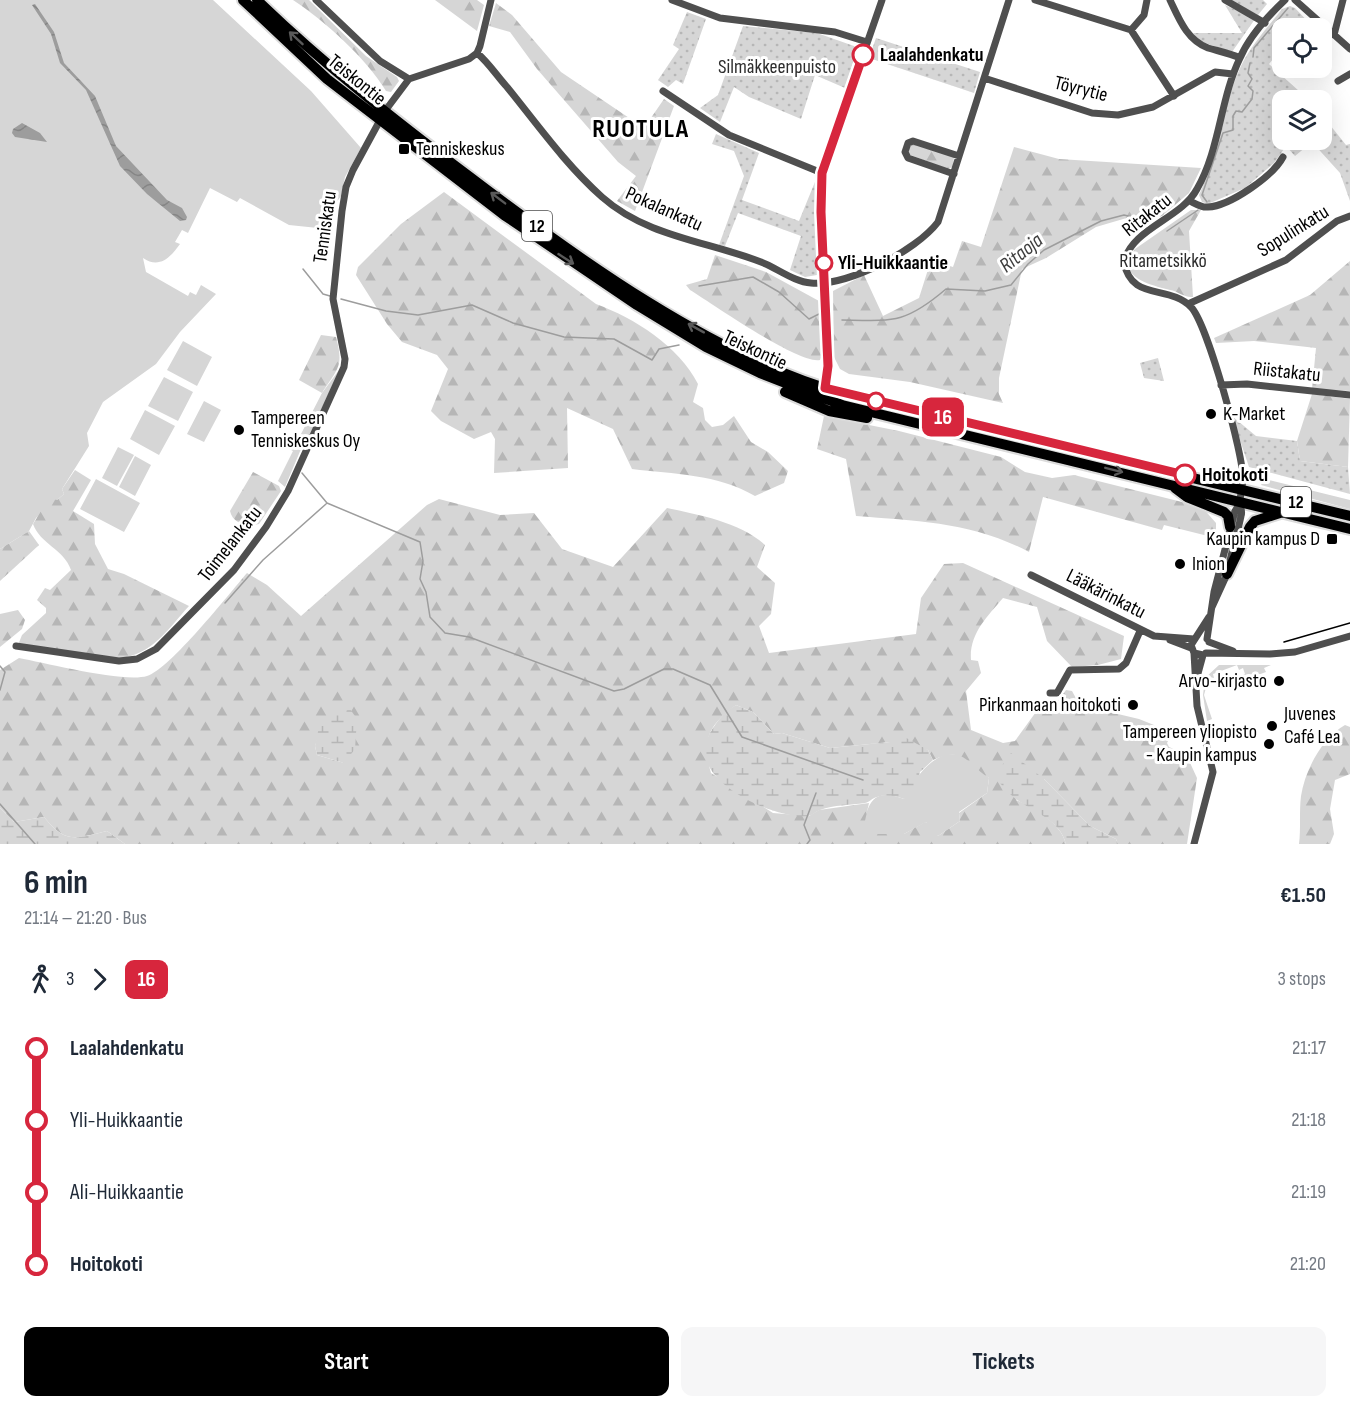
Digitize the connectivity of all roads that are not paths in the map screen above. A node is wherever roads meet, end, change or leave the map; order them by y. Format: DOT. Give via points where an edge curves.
graph roads {
  1 [pos="243,0"];
  2 [pos="257,0"];
  3 [pos="316,0"];
  4 [pos="491,0"];
  5 [pos="672,0"];
  6 [pos="882,0"];
  7 [pos="1009,0"];
  8 [pos="1035,0"];
  9 [pos="1147,0"];
  10 [pos="1170,0"];
  11 [pos="1225,0"];
  12 [pos="1286,0"];
  13 [pos="1295,0"];
  14 [pos="1343,0"];
  15 [pos="1265,23"];
  16 [pos="1131,30"];
  17 [pos="1334,35"];
  18 [pos="867,42"];
  19 [pos="1350,49"];
  20 [pos="477,53"];
  21 [pos="1240,58"];
  22 [pos="1233,74"];
  23 [pos="1350,74"];
  24 [pos="984,78"];
  25 [pos="409,79"];
  26 [pos="1338,81"];
  27 [pos="663,92"];
  28 [pos="1174,96"];
  29 [pos="382,116"];
  30 [pos="959,156"];
  31 [pos="1283,158"];
  32 [pos="822,173"];
  33 [pos="954,174"];
  34 [pos="1190,201"];
  35 [pos="1350,216"];
  36 [pos="825,283"];
  37 [pos="1188,304"];
  38 [pos="333,309"];
  39 [pos="760,374"];
  40 [pos="1221,385"];
  41 [pos="824,394"];
  42 [pos="1350,395"];
  43 [pos="893,418"];
  44 [pos="1170,485"];
  45 [pos="1242,488"];
  46 [pos="1240,503"];
  47 [pos="1283,513"];
  48 [pos="1350,516"];
  49 [pos="1230,527"];
  50 [pos="1350,529"];
  51 [pos="1227,574"];
  52 [pos="1031,575"];
  53 [pos="1212,607"];
  54 [pos="1209,617"];
  55 [pos="1140,631"];
  56 [pos="1350,636"];
  57 [pos="1195,638"];
  58 [pos="1167,639"];
  59 [pos="1208,640"];
  60 [pos="16,646"];
  61 [pos="1193,650"];
  62 [pos="1236,652"];
  63 [pos="1205,654"];
  64 [pos="1196,680"];
  65 [pos="1050,693"];
  66 [pos="1194,844"];
  1 -- 29 [label="highway, Teiskontie / 12" via="300,56"];
  29 -- 2 [label="highway, Teiskontie / 12, one-way"];
  3 -- 25 [label="street" via="380,61"];
  4 -- 20 [label="street"];
  5 -- 18 [label="street" via="720,18 835,32"];
  6 -- 18 [label="street"];
  7 -- 24 [label="street"];
  8 -- 16 [label="street"];
  9 -- 16 [label="street" via="1144,15"];
  10 -- 21 [label="street" via="1184,29 1194,39"];
  11 -- 15 [label="street"];
  12 -- 15 [label="street, Ritakatu"];
  13 -- 17 [label="street"];
  14 -- 17 [label="street"];
  15 -- 21 [label="street, Ritakatu"];
  16 -- 28 [label="street"];
  17 -- 19 [label="street"];
  18 -- 32 [label="street"];
  20 -- 25 [label="street"];
  20 -- 36 [label="street, Pokalankatu" via="561,153 602,197 621,211 675,236 748,257 803,282"];
  21 -- 22 [label="street, Ritakatu"];
  22 -- 28 [label="street, Töyrytie" via="1215,72"];
  22 -- 34 [label="street, Ritakatu" via="1205,174"];
  23 -- 26 [label="street"];
  24 -- 28 [label="street, Töyrytie" via="1101,114 1137,112"];
  24 -- 30 [label="street"];
  25 -- 29 [label="street, Tenniskatu"];
  27 -- 32 [label="street" via="729,135"];
  29 -- 38 [label="street, Tenniskatu" via="346,187"];
  29 -- 39 [label="highway, Teiskontie / 12, one-way" via="560,255 706,347"];
  41 -- 29 [label="highway, Teiskontie / 12, one-way" via="737,351 636,292"];
  30 -- 33 [label="street"];
  30 -- 33 [label="street" via="913,141 905,152 908,158"];
  31 -- 34 [label="street" via="1253,186 1233,198 1209,207"];
  32 -- 36 [label="street"];
  33 -- 36 [label="street" via="944,210 932,231 885,260 842,280"];
  34 -- 37 [label="street, Ritakatu" via="1134,243 1124,262 1130,279 1140,288"];
  35 -- 37 [label="street, Sopulinkatu" via="1337,221 1286,260"];
  36 -- 41 [label="street" via="828,366"];
  37 -- 40 [label="street" via="1203,324"];
  38 -- 60 [label="street, Toimelankatu" via="345,359 341,376 280,506 213,594 156,649 137,659 119,661"];
  39 -- 41 [label="highway, Teiskontie / 12"];
  39 -- 43 [label="highway, 12" via="774,386 829,411"];
  40 -- 42 [label="street, Riistakatu"];
  40 -- 45 [label="street" via="1242,471"];
  41 -- 43 [label="highway, Teiskontie / 12"];
  41 -- 45 [label="highway, Teiskontie / 12"];
  43 -- 44 [label="highway, Teiskontie / 12, one-way"];
  44 -- 46 [label="highway, Teiskontie / 12"];
  44 -- 49 [label="highway" via="1187,497 1224,512"];
  45 -- 46 [label="street"];
  45 -- 48 [label="highway, Teiskontie / 12"];
  46 -- 47 [label="highway, Teiskontie / 12"];
  46 -- 49 [label="street"];
  46 -- 51 [label="street" via="1242,513"];
  47 -- 50 [label="highway, Teiskontie / 12"];
  47 -- 51 [label="highway" via="1256,521 1244,536"];
  49 -- 53 [label="street"];
  51 -- 53 [label="street"];
  52 -- 55 [label="street, Lääkärinkatu"];
  53 -- 54 [label="street"];
  54 -- 57 [label="street"];
  54 -- 59 [label="street"];
  55 -- 58 [label="street, Lääkärinkatu"];
  55 -- 65 [label="street" via="1126,663 1119,669 1070,670 1057,693"];
  56 -- 62 [label="street" via="1294,652"];
  57 -- 58 [label="street, Lääkärinkatu"];
  57 -- 59 [label="street, Lääkärinkatu"];
  57 -- 61 [label="street"];
  58 -- 61 [label="street, Lääkärinkatu"];
  59 -- 62 [label="street, Lääkärinkatu"];
  59 -- 63 [label="street"];
  61 -- 63 [label="street, Lääkärinkatu"];
  61 -- 64 [label="street"];
  62 -- 63 [label="street, Lääkärinkatu"];
  63 -- 64 [label="street"];
  64 -- 66 [label="street" via="1197,706 1213,772"];
}
